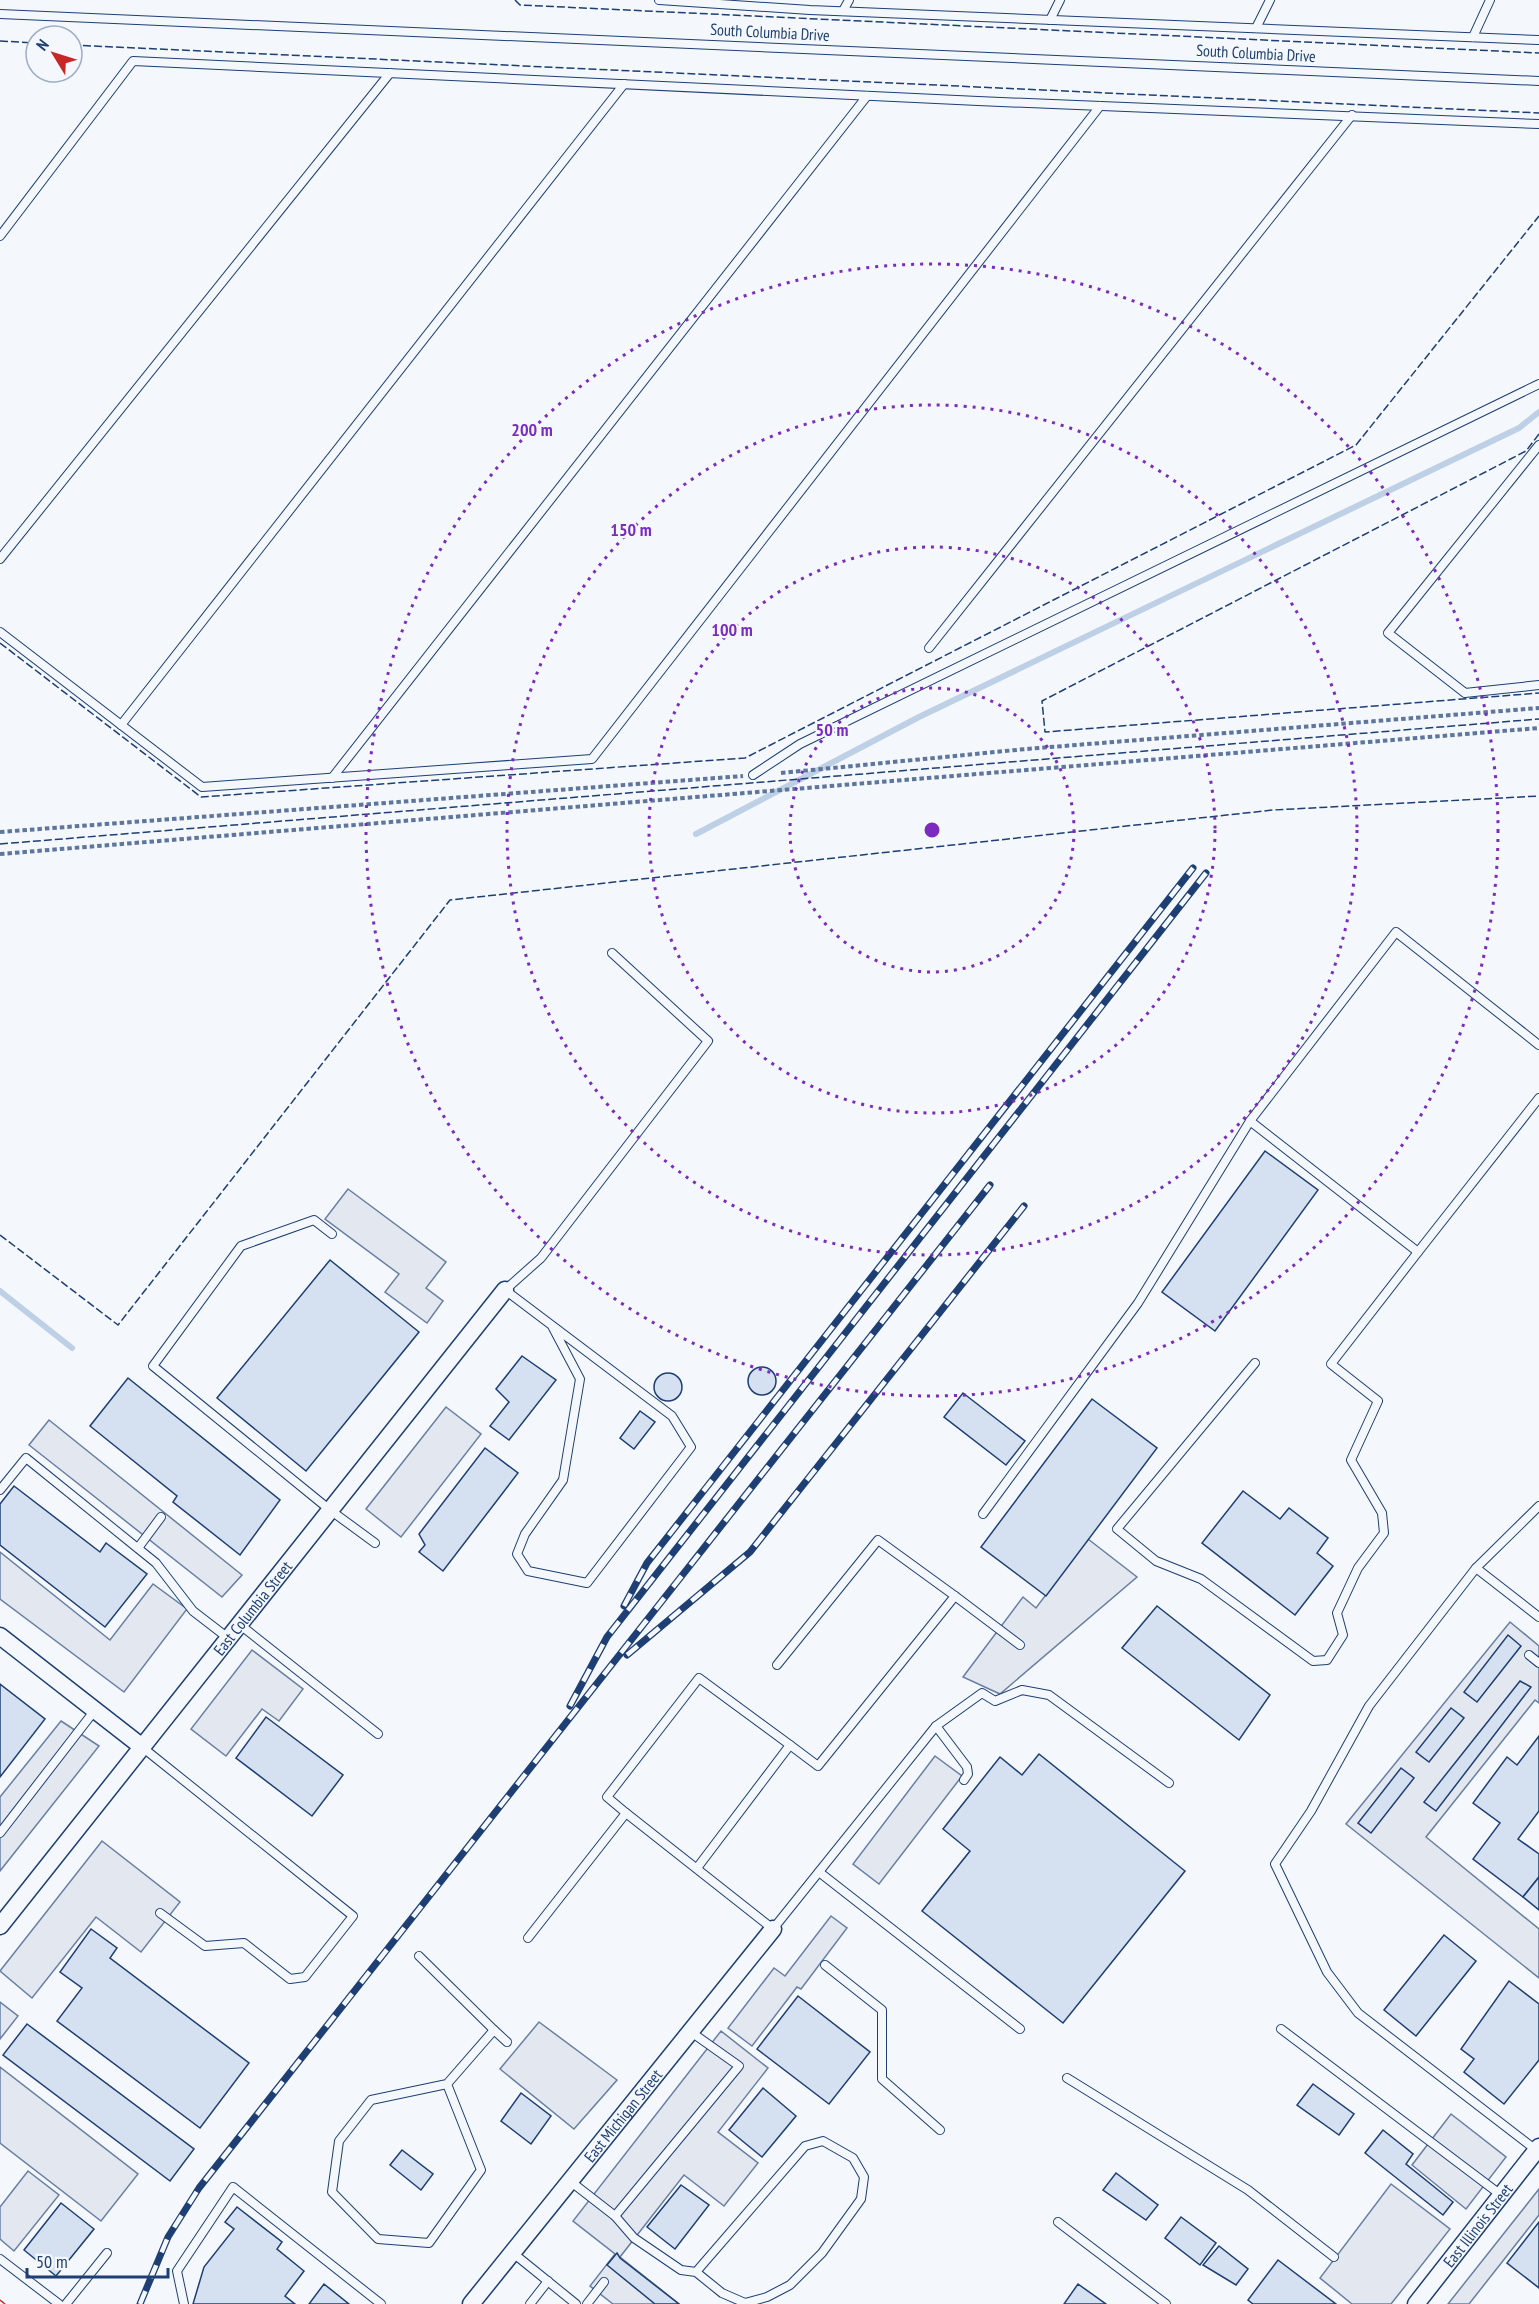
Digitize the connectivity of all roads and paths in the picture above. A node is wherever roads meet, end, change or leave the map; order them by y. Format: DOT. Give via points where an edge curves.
graph roads {
  1 [pos="658,0"];
  2 [pos="849,0"];
  3 [pos="1060,0"];
  4 [pos="1270,0"];
  5 [pos="1490,0"];
  6 [pos="843,11"];
  7 [pos="0,14"];
  8 [pos="1050,20"];
  9 [pos="1256,28"];
  10 [pos="1473,37"];
  11 [pos="1539,40"];
  12 [pos="390,73"];
  13 [pos="1539,81"];
  14 [pos="624,84"];
  15 [pos="867,96"];
  16 [pos="1100,106"];
  17 [pos="1352,115"];
  18 [pos="1539,124"];
  19 [pos="0,236"];
  20 [pos="1539,384"];
  21 [pos="1539,445"];
  22 [pos="0,559"];
  23 [pos="0,632"];
  24 [pos="929,648"];
  25 [pos="1539,684"];
  26 [pos="1539,708"];
  27 [pos="121,725"];
  28 [pos="1539,728"];
  29 [pos="753,775"];
  30 [pos="332,778"];
  31 [pos="0,832"];
  32 [pos="0,854"];
  33 [pos="612,952"];
  34 [pos="1539,1045"];
  35 [pos="1539,1098"];
  36 [pos="1250,1121"];
  37 [pos="332,1234"];
  38 [pos="1418,1252"];
  39 [pos="505,1290"];
  40 [pos="552,1326"];
  41 [pos="1255,1363"];
  42 [pos="0,1490"];
  43 [pos="1539,1506"];
  44 [pos="330,1510"];
  45 [pos="983,1514"];
  46 [pos="161,1517"];
  47 [pos="375,1543"];
  48 [pos="138,1548"];
  49 [pos="1476,1568"];
  50 [pos="955,1596"];
  51 [pos="1539,1617"];
  52 [pos="239,1624"];
  53 [pos="0,1636"];
  54 [pos="228,1638"];
  55 [pos="1020,1645"];
  56 [pos="1529,1655"];
  57 [pos="1539,1663"];
  58 [pos="777,1665"];
  59 [pos="95,1710"];
  60 [pos="936,1726"];
  61 [pos="378,1734"];
  62 [pos="790,1745"];
  63 [pos="141,1746"];
  64 [pos="964,1780"];
  65 [pos="1169,1783"];
  66 [pos="626,1813"];
  67 [pos="0,1833"];
  68 [pos="697,1868"];
  69 [pos="819,1872"];
  70 [pos="160,1913"];
  71 [pos="0,1926"];
  72 [pos="773,1929"];
  73 [pos="528,1938"];
  74 [pos="419,1956"];
  75 [pos="825,1965"];
  76 [pos="1020,2029"];
  77 [pos="1281,2029"];
  78 [pos="494,2030"];
  79 [pos="691,2032"];
  80 [pos="507,2042"];
  81 [pos="1067,2078"];
  82 [pos="447,2084"];
  83 [pos="940,2130"];
  84 [pos="1538,2148"];
  85 [pos="570,2181"];
  86 [pos="1501,2195"];
  87 [pos="615,2216"];
  88 [pos="1059,2222"];
  89 [pos="106,2253"];
  90 [pos="513,2253"];
  91 [pos="1334,2257"];
  92 [pos="0,2259"];
  93 [pos="696,2272"];
  94 [pos="548,2281"];
  95 [pos="604,2282"];
  96 [pos="59,2304"];
  97 [pos="66,2304"];
  98 [pos="184,2304"];
  99 [pos="381,2304"];
  100 [pos="471,2304"];
  101 [pos="530,2304"];
  102 [pos="576,2304"];
  103 [pos="587,2304"];
  104 [pos="1166,2304"];
  105 [pos="1416,2304"];
  1 -- 6 [label="lane"];
  2 -- 6 [label="lane"];
  3 -- 8 [label="lane"];
  4 -- 9 [label="lane"];
  5 -- 10 [label="lane"];
  6 -- 8 [label="lane"];
  7 -- 13 [label="lane, South Columbia Drive"];
  8 -- 9 [label="lane"];
  9 -- 10 [label="lane"];
  10 -- 11 [label="lane"];
  12 -- 14 [label="lane"];
  12 -- 19 [label="lane" via="133,61"];
  12 -- 22 [label="lane"];
  14 -- 15 [label="lane"];
  14 -- 27 [label="lane"];
  15 -- 16 [label="lane"];
  15 -- 30 [label="lane"];
  16 -- 17 [label="lane"];
  16 -- 30 [label="lane" via="592,759"];
  17 -- 18 [label="lane"];
  17 -- 24 [label="lane"];
  20 -- 29 [label="lane" via="800,744"];
  21 -- 25 [label="lane" via="1388,633 1465,693"];
  23 -- 27 [label="lane"];
  26 -- 29 [label="path"];
  27 -- 30 [label="lane" via="202,787"];
  28 -- 32 [label="path"];
  29 -- 31 [label="path"];
  33 -- 39 [label="lane" via="708,1041 541,1258"];
  34 -- 36 [label="lane" via="1396,932"];
  35 -- 38 [label="lane"];
  36 -- 38 [label="lane"];
  36 -- 45 [label="lane" via="1138,1303"];
  37 -- 44 [label="lane" via="314,1220 241,1246 153,1366"];
  38 -- 41 [label="lane" via="1331,1364 1378,1401 1351,1460 1382,1513 1384,1533 1358,1568 1337,1613 1342,1635 1327,1660 1313,1661 1202,1579 1156,1561 1117,1529"];
  39 -- 40 [label="lane"];
  39 -- 44 [label="street, East Columbia Street"];
  40 -- 40 [label="lane" via="672,1416 691,1447 587,1583 528,1571 517,1554 525,1534 563,1480 580,1379"];
  42 -- 48 [label="lane" via="26,1458"];
  43 -- 49 [label="lane"];
  44 -- 47 [label="lane"];
  44 -- 52 [label="street, East Columbia Street"];
  46 -- 48 [label="lane"];
  48 -- 54 [label="lane" via="156,1563 193,1611"];
  49 -- 51 [label="lane"];
  49 -- 84 [label="lane" via="1369,1706 1311,1811 1275,1864 1327,1972 1358,2013"];
  50 -- 55 [label="lane"];
  50 -- 58 [label="lane" via="878,1540"];
  50 -- 62 [label="lane" via="818,1766"];
  52 -- 54 [label="street, East Columbia Street"];
  52 -- 61 [label="lane"];
  53 -- 59 [label="street"];
  54 -- 63 [label="street, East Columbia Street"];
  56 -- 57 [label="lane"];
  59 -- 63 [label="street"];
  59 -- 67 [label="lane"];
  60 -- 64 [label="lane" via="967,1767"];
  60 -- 65 [label="lane" via="982,1693 995,1701 1022,1690 1049,1695"];
  60 -- 69 [label="lane"];
  62 -- 66 [label="lane" via="699,1678 607,1797"];
  62 -- 68 [label="lane"];
  63 -- 70 [label="lane" via="353,1916 305,1977 290,1979 243,1943 205,1946"];
  63 -- 71 [label="street, East Columbia Street"];
  66 -- 68 [label="lane"];
  66 -- 73 [label="lane"];
  68 -- 72 [label="lane"];
  69 -- 72 [label="lane"];
  69 -- 76 [label="lane"];
  72 -- 79 [label="street, East Michigan Street"];
  74 -- 78 [label="lane"];
  75 -- 83 [label="lane" via="882,2010 882,2079"];
  77 -- 86 [label="lane"];
  78 -- 80 [label="lane"];
  78 -- 82 [label="lane"];
  79 -- 85 [label="street, East Michigan Street"];
  79 -- 87 [label="lane" via="739,2066"];
  81 -- 91 [label="lane" via="1248,2190"];
  82 -- 82 [label="lane" via="371,2100 339,2141 332,2192 378,2239 429,2243 481,2170"];
  84 -- 86 [label="street, East Illinois Street"];
  85 -- 87 [label="lane"];
  85 -- 90 [label="street, East Michigan Street"];
  86 -- 105 [label="street, East Illinois Street"];
  87 -- 93 [label="lane" via="634,2238 681,2270"];
  88 -- 104 [label="lane"];
  89 -- 97 [label="lane"];
  90 -- 94 [label="lane"];
  90 -- 100 [label="street, East Michigan Street"];
  92 -- 96 [label="lane"];
  93 -- 93 [label="lane" via="805,2146 823,2141 853,2158 864,2177 861,2199 822,2253 790,2285 745,2303 722,2293"];
  94 -- 101 [label="lane"];
  94 -- 102 [label="lane"];
  95 -- 103 [label="lane"];
  98 -- 99 [label="lane" via="177,2271 233,2187"];
}
